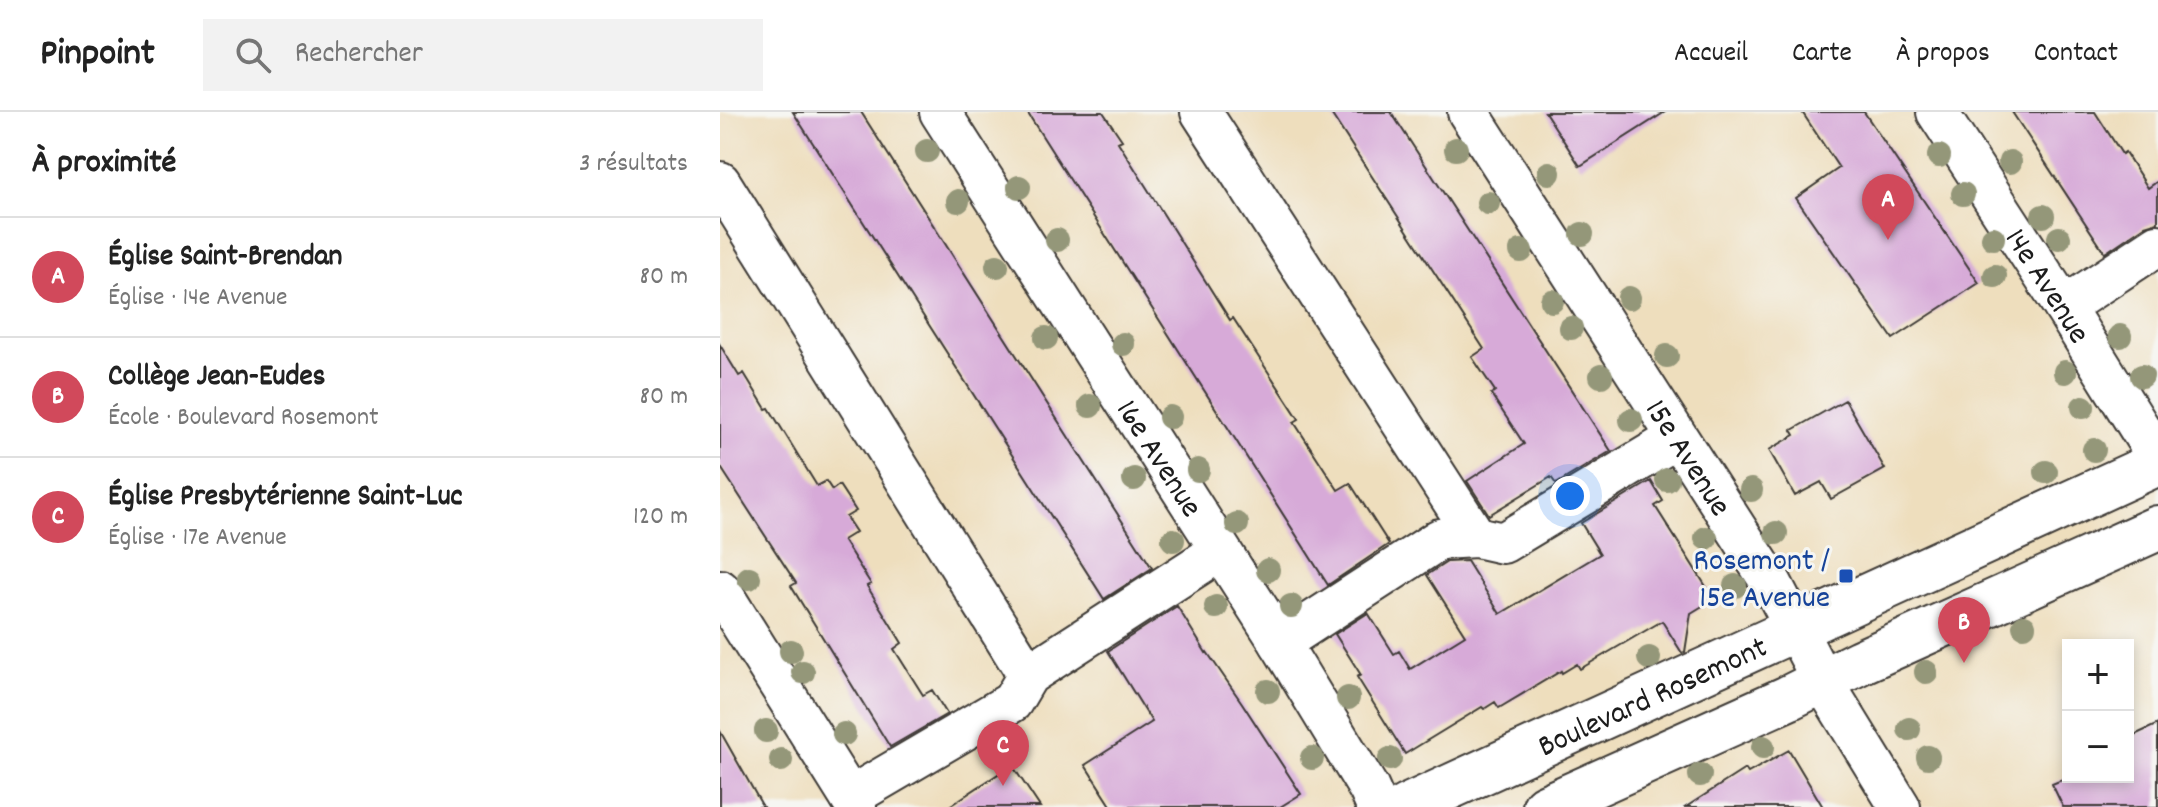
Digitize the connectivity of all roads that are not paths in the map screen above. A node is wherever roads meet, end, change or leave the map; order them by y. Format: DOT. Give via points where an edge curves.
graph roads {
  1 [pos="940,112"];
  2 [pos="1201,112"];
  3 [pos="1468,112"];
  4 [pos="1937,112"];
  5 [pos="720,182"];
  6 [pos="2158,245"];
  7 [pos="2064,307"];
  8 [pos="1677,438"];
  9 [pos="2158,460"];
  10 [pos="2158,528"];
  11 [pos="1476,537"];
  12 [pos="1220,551"];
  13 [pos="720,590"];
  14 [pos="1796,629"];
  15 [pos="1280,643"];
  16 [pos="1028,675"];
  17 [pos="1822,680"];
  18 [pos="853,802"];
  19 [pos="1377,807"];
  20 [pos="1406,807"];
  21 [pos="1545,807"];
  22 [pos="1900,807"];
  1 -- 12 [label="street, 16e Avenue"];
  2 -- 11 [label="street"];
  3 -- 8 [label="street, 15e Avenue"];
  4 -- 7 [label="street, 14e Avenue"];
  5 -- 16 [label="street"];
  6 -- 7 [label="street"];
  7 -- 9 [label="street, 14e Avenue"];
  8 -- 11 [label="street" via="1503,543"];
  8 -- 14 [label="street, 15e Avenue"];
  9 -- 14 [label="main road, Boulevard Rosemont"];
  10 -- 17 [label="main road, Boulevard Rosemont"];
  11 -- 15 [label="street" via="1440,539"];
  12 -- 15 [label="street, 16e Avenue"];
  12 -- 16 [label="street"];
  13 -- 18 [label="street"];
  14 -- 17 [label="street, 15e Avenue"];
  14 -- 20 [label="main road, Boulevard Rosemont"];
  15 -- 19 [label="street, 16e Avenue"];
  16 -- 18 [label="street" via="1012,702"];
  17 -- 21 [label="main road, Boulevard Rosemont"];
  17 -- 22 [label="street, 15e Avenue"];
}
